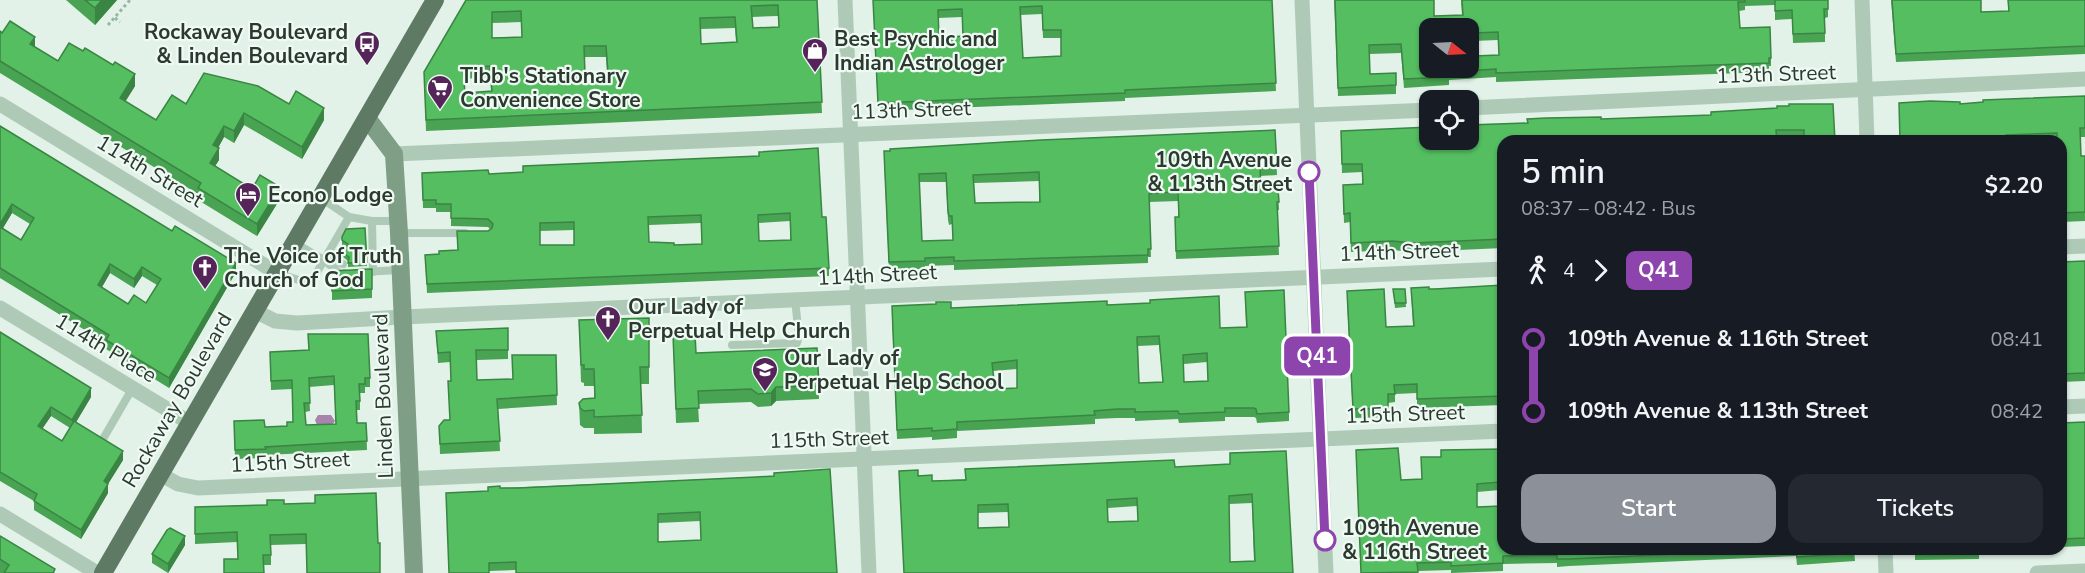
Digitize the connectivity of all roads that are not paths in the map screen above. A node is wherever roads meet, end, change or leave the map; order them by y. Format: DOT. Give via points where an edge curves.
graph roads {
  1 [pos="435,0"];
  2 [pos="845,0"];
  3 [pos="1302,0"];
  4 [pos="1862,0"];
  5 [pos="2085,79"];
  6 [pos="1865,91"];
  7 [pos="0,104"];
  8 [pos="1479,108"];
  9 [pos="1419,110"];
  10 [pos="1306,115"];
  11 [pos="367,118"];
  12 [pos="850,134"];
  13 [pos="1868,135"];
  14 [pos="394,154"];
  15 [pos="321,198"];
  16 [pos="349,217"];
  17 [pos="372,221"];
  18 [pos="399,227"];
  19 [pos="477,233"];
  20 [pos="342,240"];
  21 [pos="295,243"];
  22 [pos="2085,246"];
  23 [pos="2067,247"];
  24 [pos="342,251"];
  25 [pos="324,260"];
  26 [pos="343,264"];
  27 [pos="1497,269"];
  28 [pos="401,270"];
  29 [pos="373,272"];
  30 [pos="277,273"];
  31 [pos="1314,276"];
  32 [pos="858,297"];
  33 [pos="795,300"];
  34 [pos="0,308"];
  35 [pos="255,311"];
  36 [pos="403,317"];
  37 [pos="732,345"];
  38 [pos="132,389"];
  39 [pos="2085,406"];
  40 [pos="2067,407"];
  41 [pos="190,423"];
  42 [pos="1497,431"];
  43 [pos="103,439"];
  44 [pos="1321,439"];
  45 [pos="864,458"];
  46 [pos="160,474"];
  47 [pos="410,478"];
  48 [pos="0,514"];
  49 [pos="1885,555"];
  50 [pos="2085,571"];
  51 [pos="98,573"];
  52 [pos="103,573"];
  53 [pos="414,573"];
  54 [pos="869,573"];
  55 [pos="1326,573"];
  56 [pos="1886,573"];
  57 [pos="2037,573"];
  1 -- 11 [label="main road, Rockaway Boulevard"];
  2 -- 12 [label="street"];
  3 -- 10 [label="street"];
  4 -- 6 [label="street"];
  5 -- 6 [label="street, 113th Street"];
  6 -- 8 [label="street, 113th Street"];
  6 -- 13 [label="street"];
  7 -- 30 [label="street, 114th Street"];
  9 -- 10 [label="street, 113th Street"];
  10 -- 12 [label="street, 113th Street"];
  10 -- 31 [label="street"];
  11 -- 14 [label="main road"];
  11 -- 15 [label="main road, Rockaway Boulevard"];
  12 -- 14 [label="street, 113th Street"];
  12 -- 32 [label="street"];
  14 -- 18 [label="main road, Linden Boulevard"];
  15 -- 16 [label="lane"];
  15 -- 21 [label="main road, Rockaway Boulevard"];
  16 -- 17 [label="lane"];
  16 -- 25 [label="lane"];
  17 -- 18 [label="lane"];
  17 -- 29 [label="lane" via="369,250"];
  18 -- 19 [label="lane"];
  18 -- 28 [label="main road, Linden Boulevard"];
  20 -- 25 [label="lane"];
  21 -- 25 [label="lane"];
  21 -- 30 [label="main road, Rockaway Boulevard"];
  22 -- 23 [label="street"];
  24 -- 25 [label="lane"];
  25 -- 26 [label="lane"];
  25 -- 29 [label="lane" via="340,274"];
  25 -- 30 [label="lane" via="309,282"];
  27 -- 31 [label="street, 114th Street"];
  28 -- 29 [label="lane"];
  28 -- 36 [label="main road, Linden Boulevard"];
  30 -- 35 [label="main road, Rockaway Boulevard"];
  31 -- 32 [label="street, 114th Street"];
  31 -- 44 [label="street"];
  32 -- 33 [label="street, 114th Street"];
  32 -- 45 [label="street"];
  33 -- 36 [label="street, 114th Street"];
  33 -- 37 [label="lane" via="797,343"];
  34 -- 38 [label="street, 114th Place"];
  35 -- 36 [label="street, 114th Street" via="275,321 297,323"];
  35 -- 41 [label="main road, Rockaway Boulevard"];
  36 -- 47 [label="main road, Linden Boulevard"];
  38 -- 41 [label="street, 114th Place"];
  38 -- 43 [label="lane"];
  39 -- 40 [label="street"];
  41 -- 46 [label="main road, Rockaway Boulevard"];
  42 -- 44 [label="street, 115th Street"];
  44 -- 45 [label="street, 115th Street"];
  44 -- 55 [label="street"];
  45 -- 47 [label="street, 115th Street"];
  45 -- 54 [label="street"];
  46 -- 47 [label="street, 115th Street" via="198,488"];
  46 -- 52 [label="main road, Rockaway Boulevard"];
  47 -- 53 [label="main road, Linden Boulevard"];
  48 -- 51 [label="street"];
  49 -- 56 [label="street"];
  50 -- 57 [label="street"];
}
